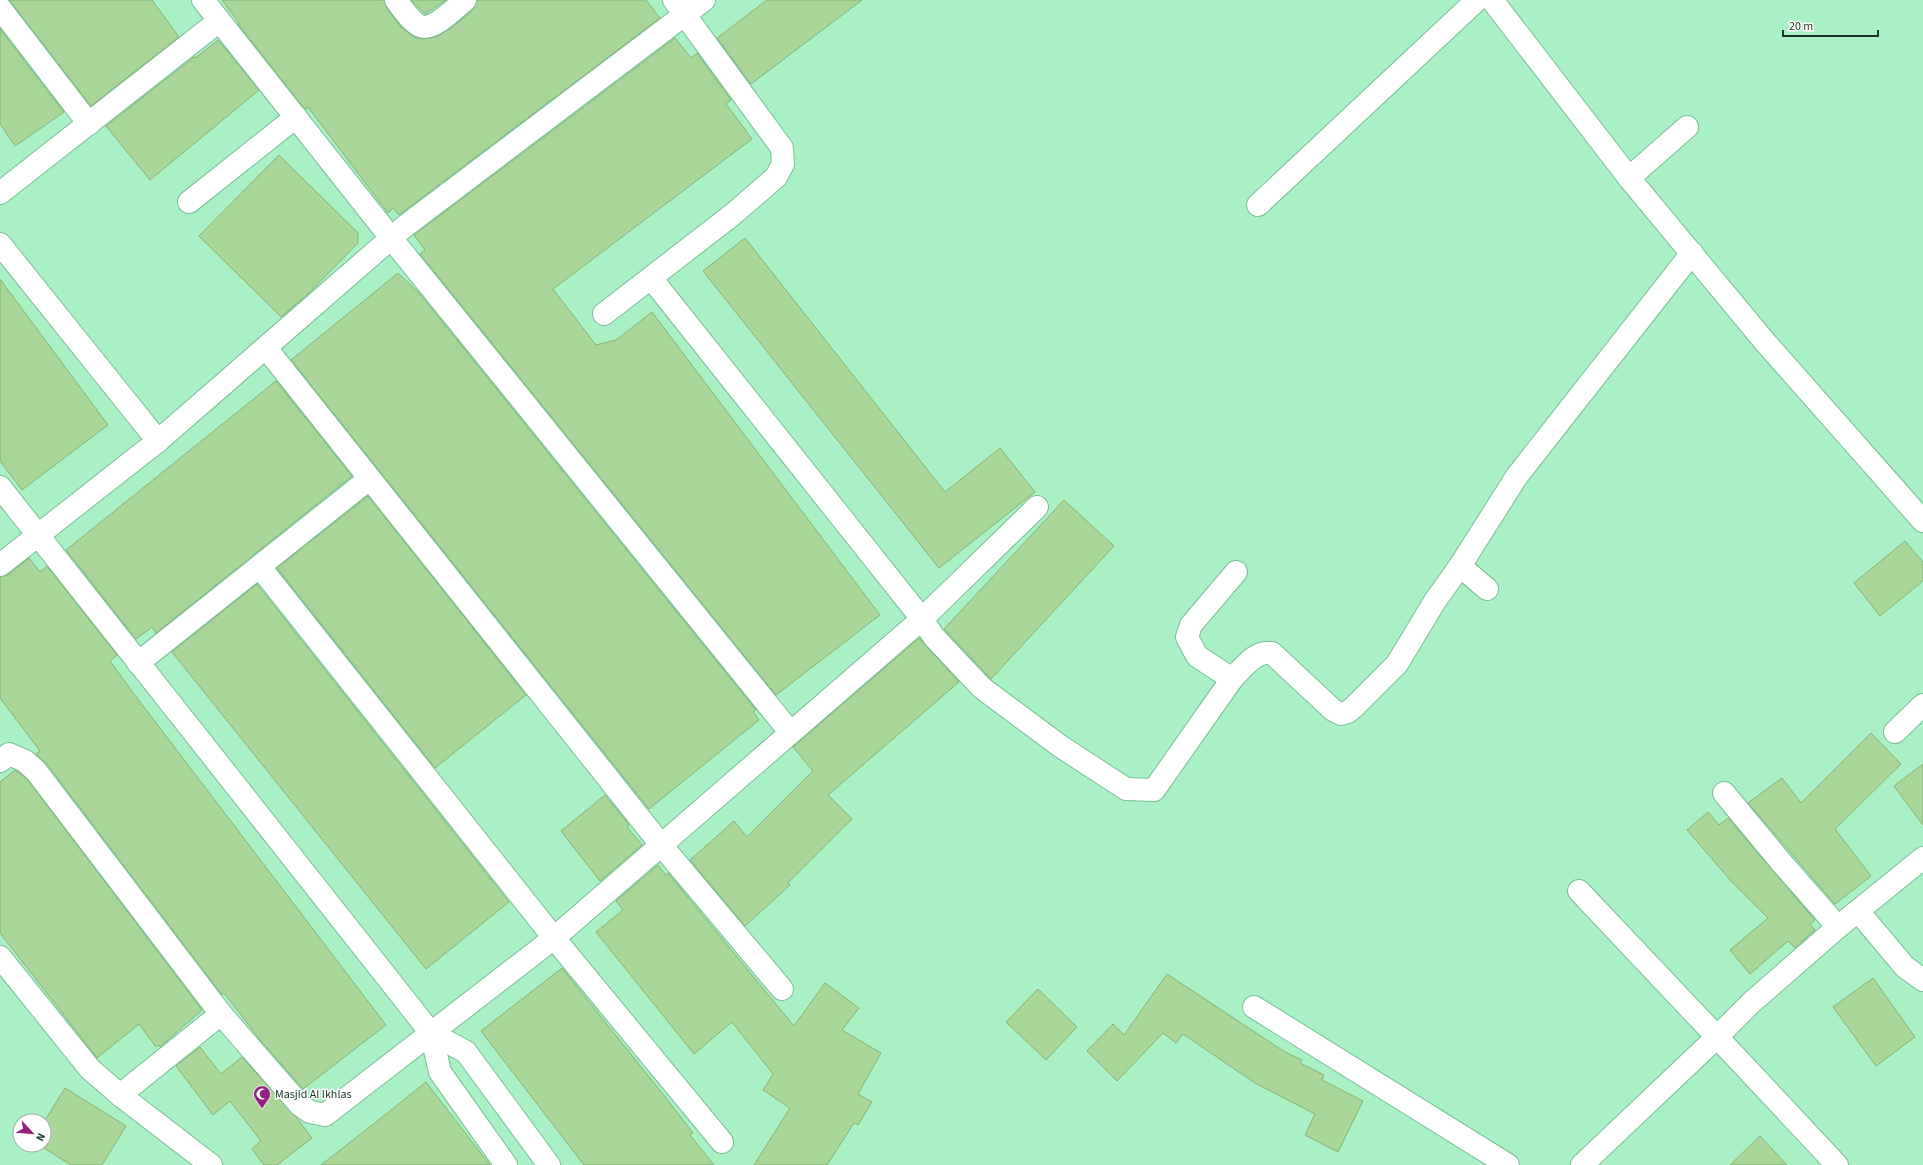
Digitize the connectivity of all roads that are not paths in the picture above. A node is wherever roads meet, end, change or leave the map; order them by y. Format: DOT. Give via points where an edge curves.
graph roads {
  1 [pos="202,0"];
  2 [pos="396,0"];
  3 [pos="465,0"];
  4 [pos="704,0"];
  5 [pos="1492,1"];
  6 [pos="679,7"];
  7 [pos="0,8"];
  8 [pos="219,21"];
  9 [pos="296,117"];
  10 [pos="89,124"];
  11 [pos="1688,127"];
  12 [pos="1628,178"];
  13 [pos="0,193"];
  14 [pos="189,202"];
  15 [pos="1258,205"];
  16 [pos="391,238"];
  17 [pos="0,244"];
  18 [pos="1692,253"];
  19 [pos="651,278"];
  20 [pos="604,314"];
  21 [pos="266,348"];
  22 [pos="158,441"];
  23 [pos="369,479"];
  24 [pos="0,488"];
  25 [pos="1037,507"];
  26 [pos="1923,521"];
  27 [pos="38,537"];
  28 [pos="0,565"];
  29 [pos="1460,566"];
  30 [pos="260,567"];
  31 [pos="1236,572"];
  32 [pos="1487,589"];
  33 [pos="922,619"];
  34 [pos="138,663"];
  35 [pos="1232,679"];
  36 [pos="1923,705"];
  37 [pos="790,732"];
  38 [pos="1895,732"];
  39 [pos="0,761"];
  40 [pos="1724,793"];
  41 [pos="662,846"];
  42 [pos="1923,858"];
  43 [pos="1579,891"];
  44 [pos="1858,911"];
  45 [pos="1838,927"];
  46 [pos="554,938"];
  47 [pos="0,957"];
  48 [pos="1923,980"];
  49 [pos="782,989"];
  50 [pos="1254,1006"];
  51 [pos="222,1014"];
  52 [pos="431,1033"];
  53 [pos="1717,1037"];
  54 [pos="120,1095"];
  55 [pos="722,1142"];
  56 [pos="211,1165"];
  57 [pos="506,1165"];
  58 [pos="549,1165"];
  59 [pos="1508,1165"];
  60 [pos="1582,1165"];
  61 [pos="1837,1165"];
  1 -- 8 [label="street"];
  2 -- 3 [label="street" via="413,21 427,27 437,23"];
  4 -- 6 [label="street"];
  5 -- 12 [label="street"];
  5 -- 15 [label="street"];
  6 -- 16 [label="street"];
  6 -- 19 [label="street" via="782,148 783,164 776,177 732,215"];
  7 -- 10 [label="street"];
  8 -- 9 [label="street"];
  8 -- 10 [label="street"];
  9 -- 14 [label="street"];
  9 -- 16 [label="street"];
  10 -- 13 [label="street"];
  11 -- 12 [label="street"];
  12 -- 18 [label="street"];
  16 -- 21 [label="street"];
  16 -- 37 [label="street"];
  17 -- 22 [label="street"];
  18 -- 26 [label="street" via="1765,342"];
  18 -- 29 [label="street" via="1517,476"];
  19 -- 20 [label="street"];
  19 -- 33 [label="street"];
  21 -- 22 [label="street"];
  21 -- 23 [label="street"];
  22 -- 27 [label="street"];
  23 -- 30 [label="street"];
  23 -- 41 [label="street"];
  24 -- 27 [label="street"];
  25 -- 33 [label="street"];
  27 -- 28 [label="street"];
  27 -- 34 [label="street"];
  29 -- 32 [label="street"];
  29 -- 35 [label="street" via="1435,600 1397,664 1348,712 1341,714 1333,710 1272,653 1264,652 1257,655"];
  30 -- 34 [label="street"];
  30 -- 46 [label="street"];
  31 -- 35 [label="street" via="1191,625 1187,637 1197,656"];
  33 -- 35 [label="street" via="934,637 982,688 1060,746 1126,789 1154,790"];
  33 -- 37 [label="street"];
  34 -- 52 [label="street"];
  36 -- 38 [label="street"];
  37 -- 41 [label="street"];
  39 -- 51 [label="street" via="9,754 17,756 36,771"];
  40 -- 45 [label="street"];
  41 -- 46 [label="street"];
  41 -- 49 [label="street"];
  42 -- 44 [label="street"];
  43 -- 53 [label="street"];
  44 -- 45 [label="street"];
  44 -- 48 [label="street" via="1905,967"];
  45 -- 53 [label="street" via="1752,1002"];
  46 -- 52 [label="street"];
  46 -- 55 [label="street"];
  47 -- 54 [label="street" via="90,1069"];
  50 -- 59 [label="street"];
  51 -- 52 [label="street" via="300,1105 310,1112 325,1115"];
  51 -- 54 [label="street"];
  52 -- 57 [label="street" via="440,1072"];
  52 -- 58 [label="street" via="466,1052"];
  53 -- 60 [label="street"];
  53 -- 61 [label="street"];
  54 -- 56 [label="street"];
}
